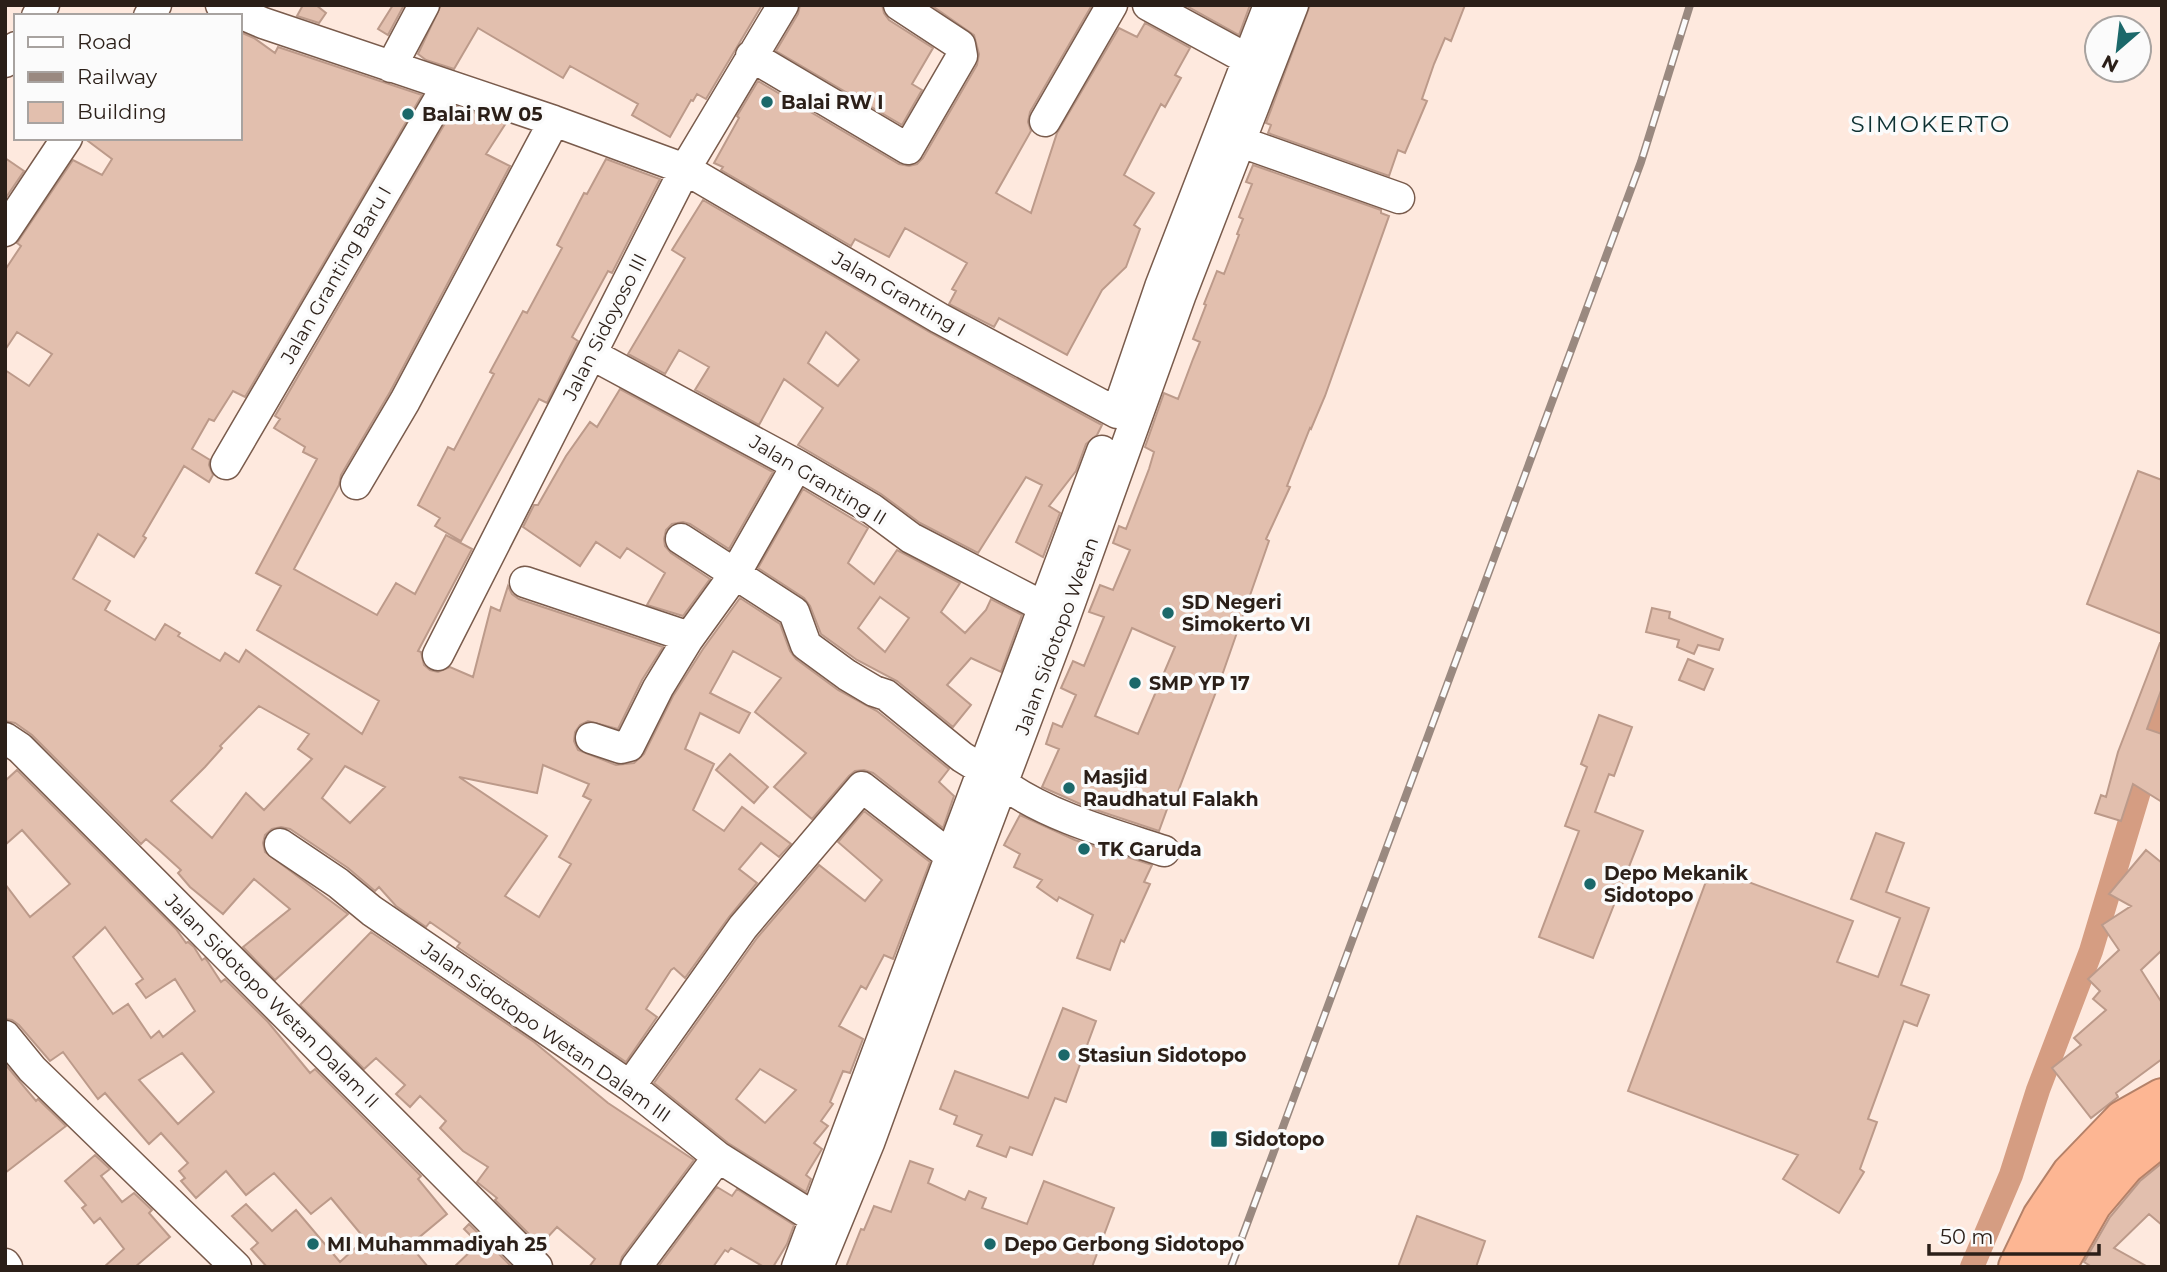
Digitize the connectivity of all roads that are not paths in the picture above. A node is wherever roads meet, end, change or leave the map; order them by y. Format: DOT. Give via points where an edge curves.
graph roads {
  1 [pos="221,5"];
  2 [pos="424,5"];
  3 [pos="783,5"];
  4 [pos="899,5"];
  5 [pos="1112,5"];
  6 [pos="1148,5"];
  7 [pos="1269,5"];
  8 [pos="1293,5"];
  9 [pos="751,56"];
  10 [pos="1248,60"];
  11 [pos="391,67"];
  12 [pos="447,86"];
  13 [pos="554,121"];
  14 [pos="1045,121"];
  15 [pos="66,140"];
  16 [pos="1241,142"];
  17 [pos="685,169"];
  18 [pos="1399,198"];
  19 [pos="5,231"];
  20 [pos="1171,291"];
  21 [pos="591,354"];
  22 [pos="1116,413"];
  23 [pos="226,464"];
  24 [pos="797,465"];
  25 [pos="356,484"];
  26 [pos="681,539"];
  27 [pos="735,574"];
  28 [pos="525,582"];
  29 [pos="1044,607"];
  30 [pos="688,639"];
  31 [pos="438,655"];
  32 [pos="5,738"];
  33 [pos="590,738"];
  34 [pos="993,777"];
  35 [pos="279,844"];
  36 [pos="1164,851"];
  37 [pos="952,857"];
  38 [pos="5,1036"];
  39 [pos="630,1086"];
  40 [pos="2162,1098"];
  41 [pos="2162,1135"];
  42 [pos="718,1157"];
  43 [pos="815,1218"];
  44 [pos="2068,1263"];
  45 [pos="236,1267"];
  46 [pos="537,1267"];
  47 [pos="636,1267"];
  48 [pos="796,1267"];
  49 [pos="818,1267"];
  50 [pos="2018,1267"];
  1 -- 11 [label="street, Jalan Granting I"];
  2 -- 11 [label="street"];
  3 -- 9 [label="street, Jalan Sidoyoso III"];
  4 -- 9 [label="street" via="960,45 962,51 908,149"];
  5 -- 14 [label="street"];
  6 -- 10 [label="street"];
  7 -- 10 [label="street, Jalan Sidotopo Wetan"];
  8 -- 16 [label="street, Jalan Sidotopo Wetan"];
  9 -- 17 [label="street, Jalan Sidoyoso III"];
  10 -- 20 [label="street, Jalan Sidotopo Wetan"];
  11 -- 12 [label="street, Jalan Granting I"];
  12 -- 13 [label="street, Jalan Granting I"];
  12 -- 23 [label="street, Jalan Granting Baru I"];
  13 -- 17 [label="street, Jalan Granting I"];
  13 -- 25 [label="street"];
  15 -- 19 [label="street"];
  16 -- 18 [label="street"];
  16 -- 20 [label="street, Jalan Sidotopo Wetan"];
  17 -- 21 [label="street, Jalan Sidoyoso III"];
  17 -- 22 [label="street, Jalan Granting I" via="939,318"];
  20 -- 22 [label="street, Jalan Sidotopo Wetan"];
  20 -- 34 [label="street, Jalan Sidotopo Wetan"];
  21 -- 24 [label="street, Jalan Granting II"];
  21 -- 31 [label="street, Jalan Sidoyoso III"];
  22 -- 29 [label="street, Jalan Sidotopo Wetan"];
  24 -- 27 [label="street"];
  24 -- 29 [label="street, Jalan Granting II" via="911,538"];
  26 -- 27 [label="street"];
  27 -- 30 [label="street"];
  27 -- 34 [label="street" via="794,612 806,645 886,695"];
  28 -- 30 [label="street"];
  29 -- 34 [label="street, Jalan Sidotopo Wetan"];
  30 -- 33 [label="street" via="629,746 621,748"];
  32 -- 46 [label="street, Jalan Sidotopo Wetan Dalam II"];
  34 -- 36 [label="street" via="1022,797 1080,823"];
  34 -- 37 [label="street, Jalan Sidotopo Wetan"];
  34 -- 49 [label="street, Jalan Sidotopo Wetan" via="869,1143"];
  35 -- 39 [label="street, Jalan Sidotopo Wetan Dalam III"];
  37 -- 39 [label="street" via="863,787 743,927"];
  37 -- 43 [label="street, Jalan Sidotopo Wetan"];
  38 -- 45 [label="street" via="32,1069"];
  39 -- 42 [label="street, Jalan Sidotopo Wetan Dalam III"];
  40 -- 50 [label="highway" via="2123,1120 2071,1174 2042,1217"];
  41 -- 44 [label="highway" via="2125,1165 2092,1204"];
  42 -- 43 [label="street, Jalan Sidotopo Wetan Dalam III"];
  42 -- 47 [label="street"];
  43 -- 48 [label="street, Jalan Sidotopo Wetan"];
}
